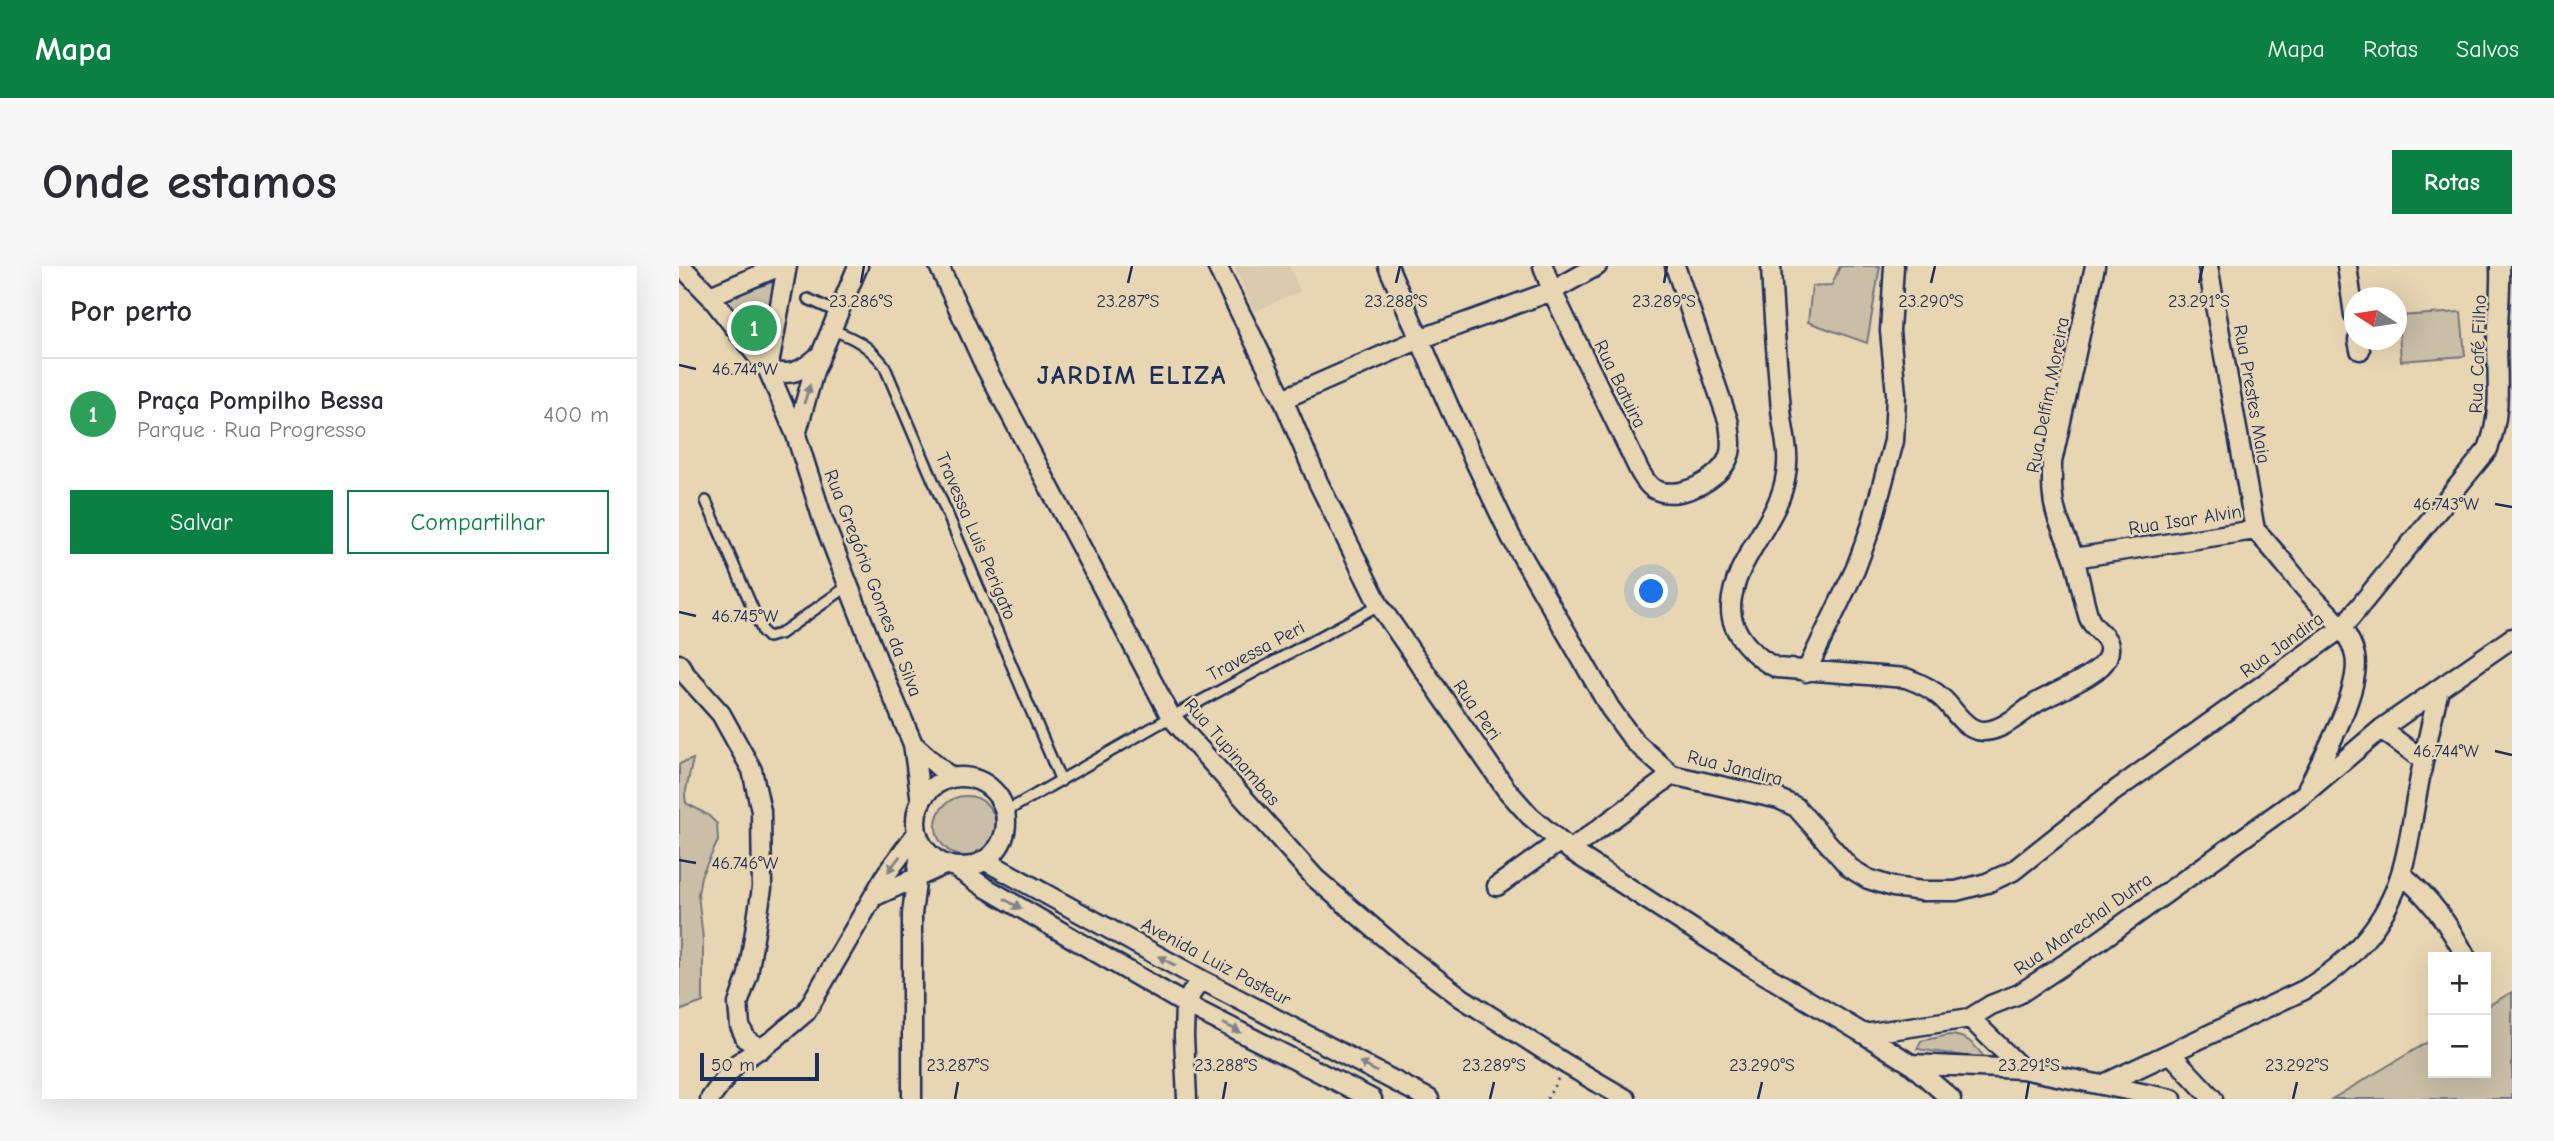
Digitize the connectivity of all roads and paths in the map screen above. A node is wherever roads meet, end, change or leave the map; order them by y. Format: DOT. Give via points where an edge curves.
graph roads {
  1 [pos="681,266"];
  2 [pos="780,266"];
  3 [pos="787,266"];
  4 [pos="858,266"];
  5 [pos="939,266"];
  6 [pos="1217,266"];
  7 [pos="1388,266"];
  8 [pos="1543,266"];
  9 [pos="1597,266"];
  10 [pos="1675,266"];
  11 [pos="1771,266"];
  12 [pos="1894,266"];
  13 [pos="2095,266"];
  14 [pos="2208,266"];
  15 [pos="2347,266"];
  16 [pos="2500,266"];
  17 [pos="2350,287"];
  18 [pos="1552,291"];
  19 [pos="710,296"];
  20 [pos="808,299"];
  21 [pos="836,321"];
  22 [pos="1420,339"];
  23 [pos="822,354"];
  24 [pos="768,370"];
  25 [pos="1283,399"];
  26 [pos="796,435"];
  27 [pos="706,501"];
  28 [pos="2255,530"];
  29 [pos="2074,558"];
  30 [pos="848,586"];
  31 [pos="1379,605"];
  32 [pos="2342,628"];
  33 [pos="2512,638"];
  34 [pos="679,664"];
  35 [pos="1806,672"];
  36 [pos="2439,689"];
  37 [pos="1171,717"];
  38 [pos="2381,729"];
  39 [pos="913,744"];
  40 [pos="2423,760"];
  41 [pos="1672,775"];
  42 [pos="951,778"];
  43 [pos="1061,781"];
  44 [pos="2303,795"];
  45 [pos="921,802"];
  46 [pos="1005,812"];
  47 [pos="919,838"];
  48 [pos="1565,846"];
  49 [pos="984,860"];
  50 [pos="950,866"];
  51 [pos="2401,874"];
  52 [pos="916,879"];
  53 [pos="1497,886"];
  54 [pos="873,897"];
  55 [pos="2463,952"];
  56 [pos="1200,979"];
  57 [pos="1185,1004"];
  58 [pos="1970,1018"];
  59 [pos="1864,1034"];
  60 [pos="761,1049"];
  61 [pos="2170,1053"];
  62 [pos="1566,1064"];
  63 [pos="1911,1065"];
  64 [pos="2022,1069"];
  65 [pos="2104,1084"];
  66 [pos="710,1099"];
  67 [pos="912,1099"];
  68 [pos="1187,1099"];
  69 [pos="1372,1099"];
  70 [pos="1429,1099"];
  71 [pos="1547,1099"];
  72 [pos="1626,1099"];
  73 [pos="1951,1099"];
  74 [pos="2172,1099"];
  75 [pos="2213,1099"];
  1 -- 19 [label="street, Rua Gregório Gomes da Silva"];
  2 -- 19 [label="street"];
  3 -- 24 [label="street"];
  4 -- 21 [label="street"];
  5 -- 37 [label="street, Rua Tupinambas" via="984,364"];
  6 -- 25 [label="street, Rua Peri"];
  7 -- 22 [label="street, Rua Jandira"];
  8 -- 18 [label="street, Rua Batuira"];
  9 -- 18 [label="street"];
  10 -- 18 [label="street, Rua Batuira" via="1731,435 1729,457 1720,470 1682,492 1668,494 1647,483"];
  11 -- 35 [label="street" via="1788,451 1786,477 1767,526 1743,566 1730,608 1740,636 1765,662"];
  12 -- 35 [label="street" via="1890,331 1896,394 1894,441 1855,570"];
  13 -- 29 [label="street, Rua Delfim Moreira" via="2052,462 2056,512"];
  14 -- 28 [label="street, Rua Prestes Maia"];
  15 -- 17 [label="street"];
  16 -- 32 [label="street, Rua Café Filho" via="2498,414 2488,449"];
  18 -- 22 [label="street"];
  19 -- 24 [label="street, Rua Gregório Gomes da Silva"];
  20 -- 21 [label="lane, Travessa Luis Perigato"];
  21 -- 23 [label="street"];
  21 -- 43 [label="lane, Travessa Luis Perigato" via="884,365"];
  22 -- 25 [label="street"];
  22 -- 41 [label="street, Rua Jandira" via="1517,548 1610,708 1634,741"];
  23 -- 24 [label="street" via="794,374"];
  26 -- 23 [label="street, one-way"];
  24 -- 26 [label="street, Rua Gregório Gomes da Silva"];
  25 -- 31 [label="street, Rua Peri"];
  26 -- 30 [label="street, Rua Gregório Gomes da Silva"];
  27 -- 30 [label="lane" via="768,637 780,634"];
  28 -- 29 [label="street, Rua Isar Alvin"];
  28 -- 32 [label="street, Rua Isar Alvin"];
  29 -- 35 [label="street, Rua Delfim Moreira" via="2092,625 2110,645 2108,656 2094,672 1996,729 1973,729 1943,698 1906,678"];
  30 -- 39 [label="street, Rua Gregório Gomes da Silva"];
  31 -- 37 [label="lane, Travessa Peri"];
  31 -- 48 [label="street, Rua Peri" via="1506,789"];
  32 -- 41 [label="street, Rua Jandira" via="2109,795 2013,871 1956,891 1921,891 1868,879 1850,868 1796,807"];
  32 -- 44 [label="street" via="2356,657 2353,683 2341,721"];
  33 -- 36 [label="street, Rua Marechal Dutra"];
  34 -- 60 [label="street" via="721,715 752,770 761,811 762,888 748,975 738,1004 746,1039"];
  36 -- 38 [label="street, Rua Marechal Dutra"];
  36 -- 40 [label="street"];
  37 -- 43 [label="lane, Travessa Peri"];
  37 -- 62 [label="street, Rua Tupinambas" via="1315,878 1462,998"];
  38 -- 40 [label="street"];
  38 -- 44 [label="street, Rua Marechal Dutra"];
  39 -- 42 [label="street, Rua Gregório Gomes da Silva"];
  39 -- 45 [label="street, Rua Gregório Gomes da Silva"];
  40 -- 51 [label="street"];
  41 -- 48 [label="street"];
  42 -- 45 [label="street" via="931,788"];
  42 -- 46 [label="street" via="981,781 992,789"];
  43 -- 46 [label="lane, Travessa Peri"];
  44 -- 58 [label="street, Rua Marechal Dutra" via="2060,967"];
  45 -- 47 [label="street" via="916,820"];
  46 -- 49 [label="street" via="1002,839"];
  47 -- 50 [label="street" via="930,856"];
  47 -- 52 [label="street"];
  47 -- 54 [label="street, one-way" via="887,873"];
  48 -- 53 [label="street"];
  48 -- 59 [label="street, Rua Peri"];
  49 -- 50 [label="street" via="971,866"];
  56 -- 49 [label="street, Avenida Luiz Pasteur, one-way"];
  50 -- 52 [label="street"];
  50 -- 57 [label="street, one-way"];
  51 -- 55 [label="street" via="2433,904"];
  51 -- 61 [label="street" via="2368,937 2330,975"];
  52 -- 54 [label="street"];
  52 -- 67 [label="street"];
  54 -- 60 [label="street" via="806,1012"];
  56 -- 57 [label="street"];
  70 -- 56 [label="street, Avenida Luiz Pasteur, one-way"];
  57 -- 68 [label="street"];
  57 -- 69 [label="street, one-way"];
  58 -- 59 [label="street, Rua Marechal Dutra"];
  58 -- 64 [label="street"];
  59 -- 63 [label="street, Rua Peri"];
  60 -- 66 [label="street" via="735,1065"];
  61 -- 65 [label="street"];
  61 -- 75 [label="street"];
  62 -- 71 [label="path"];
  62 -- 72 [label="street, Rua Tupinambas"];
  63 -- 64 [label="street"];
  63 -- 73 [label="street, Rua Peri"];
  64 -- 65 [label="street"];
  65 -- 74 [label="street"];
}
